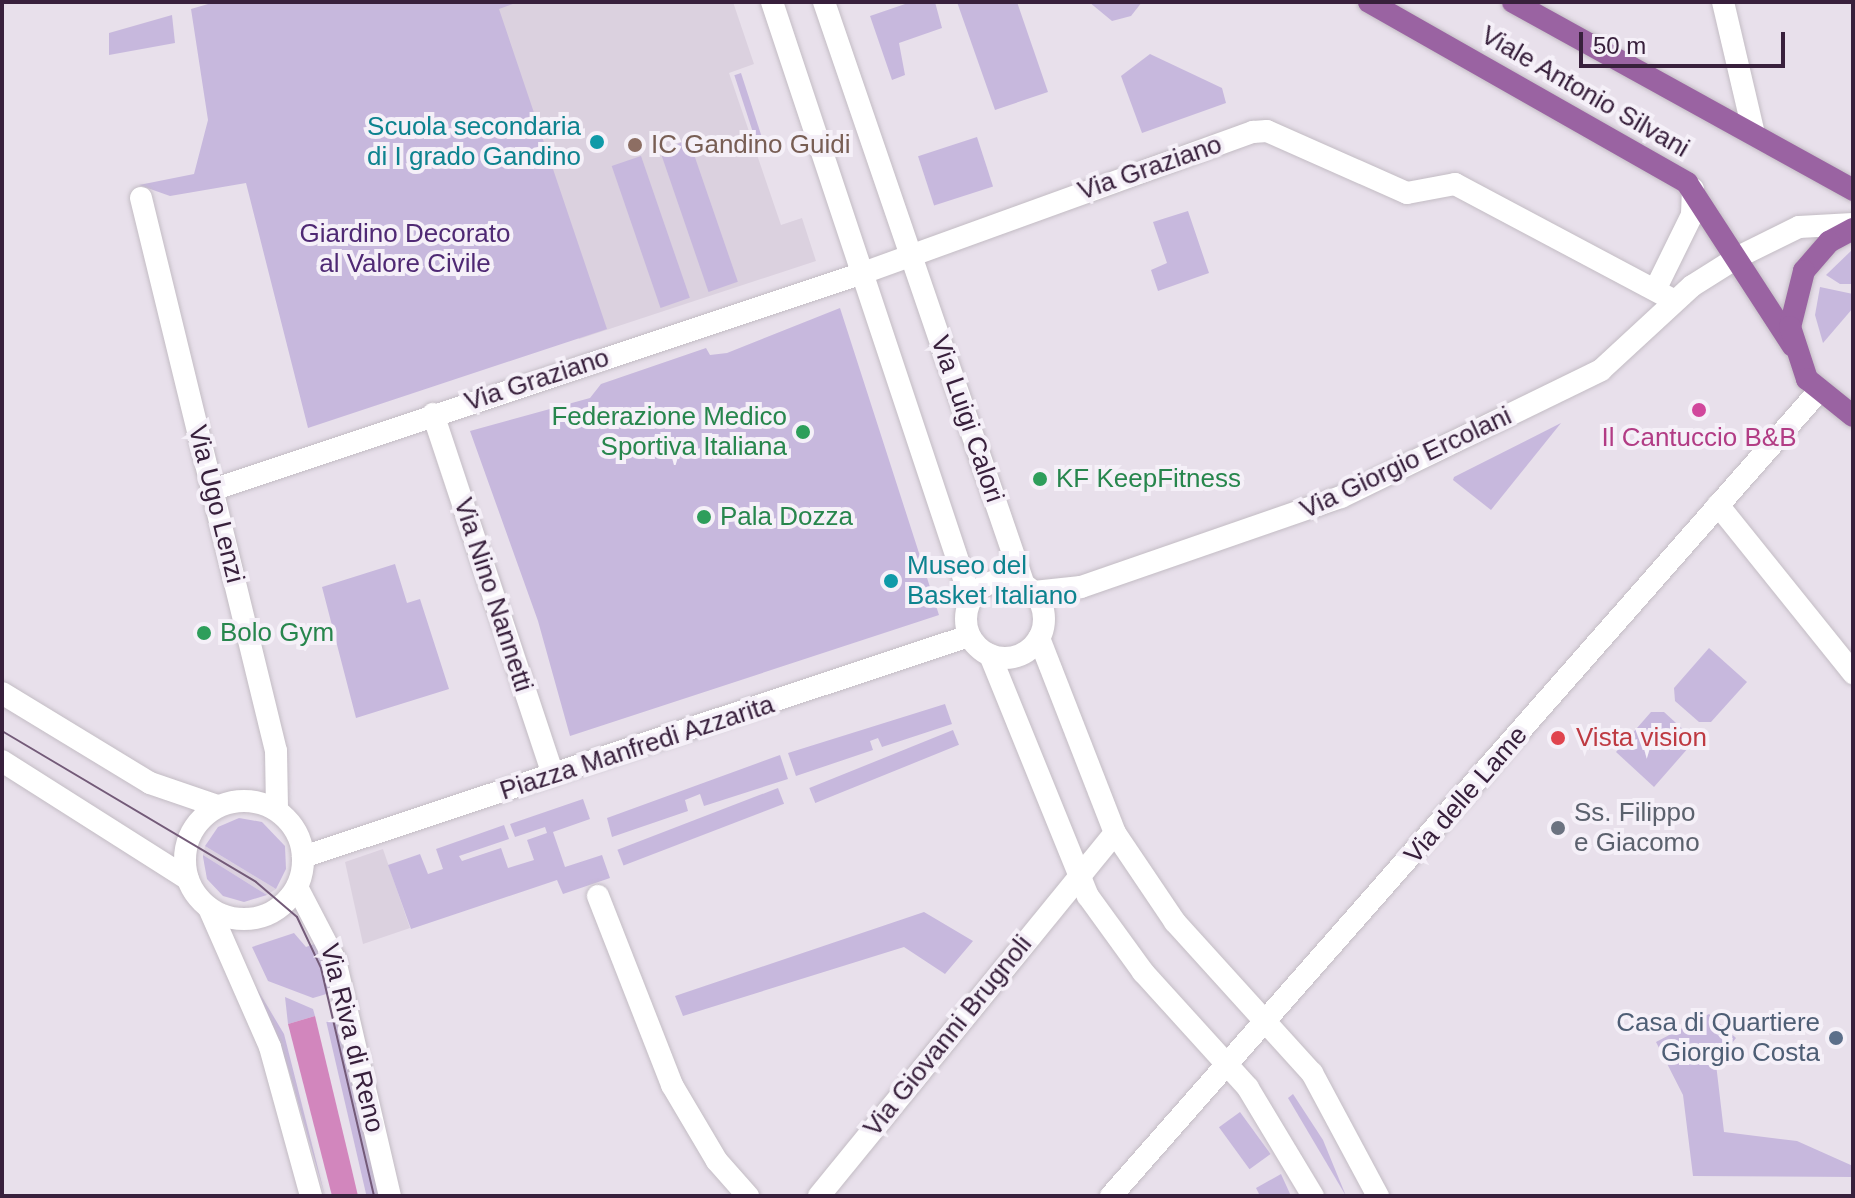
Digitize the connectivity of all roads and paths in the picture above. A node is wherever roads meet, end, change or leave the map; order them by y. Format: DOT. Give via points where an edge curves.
graph roads {
  1 [pos="772,2"];
  2 [pos="824,2"];
  3 [pos="1369,2"];
  4 [pos="1513,2"];
  5 [pos="1723,2"];
  6 [pos="1754,134"];
  7 [pos="1693,189"];
  8 [pos="1853,190"];
  9 [pos="141,198"];
  10 [pos="1853,226"];
  11 [pos="911,254"];
  12 [pos="1738,257"];
  13 [pos="863,273"];
  14 [pos="1657,286"];
  15 [pos="1675,301"];
  16 [pos="1793,346"];
  17 [pos="1818,392"];
  18 [pos="433,414"];
  19 [pos="1853,416"];
  20 [pos="212,490"];
  21 [pos="1718,505"];
  22 [pos="1029,588"];
  23 [pos="971,600"];
  24 [pos="969,636"];
  25 [pos="1039,638"];
  26 [pos="990,655"];
  27 [pos="1853,673"];
  28 [pos="2,693"];
  29 [pos="2,761"];
  30 [pos="553,775"];
  31 [pos="217,806"];
  32 [pos="277,810"];
  33 [pos="1115,833"];
  34 [pos="303,857"];
  35 [pos="1077,877"];
  36 [pos="188,879"];
  37 [pos="297,887"];
  38 [pos="598,896"];
  39 [pos="209,908"];
  40 [pos="1264,1023"];
  41 [pos="1225,1062"];
  42 [pos="311,1196"];
  43 [pos="390,1196"];
  44 [pos="748,1196"];
  45 [pos="819,1196"];
  46 [pos="1111,1196"];
  47 [pos="1313,1196"];
  48 [pos="1378,1196"];
  1 -- 13 [label="street, Via Luigi Calori"];
  2 -- 11 [label="street, Via Luigi Calori"];
  3 -- 7 [label="main road, Viale Antonio Silvani" via="1619,140"];
  4 -- 6 [label="main road, Viale Antonio Silvani"];
  5 -- 6 [label="street"];
  6 -- 8 [label="main road, Viale Antonio Silvani"];
  7 -- 12 [label="main road, Viale Antonio Silvani"];
  7 -- 14 [label="street" via="1692,215"];
  9 -- 20 [label="street, Via Ugo Lenzi"];
  10 -- 12 [label="street, Via Giorgio Ercolani" via="1799,227"];
  10 -- 16 [label="main road" via="1829,242 1804,271 1791,308"];
  11 -- 13 [label="street"];
  11 -- 14 [label="street, Via Graziano" via="1267,131 1356,177 1407,193 1455,184"];
  11 -- 22 [label="street, Via Luigi Calori"];
  12 -- 15 [label="street, Via Giorgio Ercolani"];
  12 -- 16 [label="main road, Viale Antonio Silvani"];
  13 -- 18 [label="street, Via Graziano"];
  13 -- 23 [label="street, Via Luigi Calori"];
  14 -- 15 [label="street"];
  15 -- 22 [label="street, Via Giorgio Ercolani" via="1601,370 1341,497 1081,587"];
  16 -- 17 [label="main road, Viale Antonio Silvani"];
  17 -- 19 [label="main road"];
  17 -- 21 [label="street, Via delle Lame"];
  18 -- 20 [label="street, Via Graziano"];
  18 -- 30 [label="street, Via Nino Nannetti"];
  20 -- 32 [label="street, Via Ugo Lenzi" via="276,751"];
  21 -- 27 [label="street"];
  21 -- 40 [label="street, Via delle Lame"];
  22 -- 23 [label="street" via="995,581"];
  22 -- 25 [label="street, Via Luigi Calori" via="1044,614"];
  23 -- 24 [label="street, Via Luigi Calori"];
  24 -- 26 [label="street"];
  24 -- 30 [label="street, Piazza Manfredi Azzarita"];
  25 -- 26 [label="street" via="1012,658"];
  25 -- 33 [label="street, Via Luigi Calori"];
  26 -- 35 [label="street"];
  28 -- 31 [label="street" via="150,783"];
  29 -- 36 [label="street"];
  30 -- 34 [label="street, Piazza Manfredi Azzarita"];
  31 -- 32 [label="street" via="248,800"];
  31 -- 36 [label="street" via="190,834"];
  32 -- 34 [label="street" via="298,836"];
  33 -- 35 [label="street"];
  33 -- 40 [label="street, Via Luigi Calori" via="1175,922"];
  34 -- 37 [label="street"];
  35 -- 41 [label="street" via="1130,955"];
  35 -- 45 [label="street, Via Giovanni Brugnoli"];
  36 -- 39 [label="street"];
  37 -- 39 [label="street" via="263,916 231,918"];
  37 -- 43 [label="street, Via Riva di Reno" via="332,949"];
  38 -- 44 [label="street" via="672,1085 717,1161"];
  39 -- 42 [label="street" via="270,1047"];
  40 -- 41 [label="street, Via delle Lame"];
  40 -- 48 [label="street, Via Luigi Calori" via="1326,1093"];
  41 -- 46 [label="street, Via delle Lame"];
  41 -- 47 [label="street" via="1282,1137"];
}
